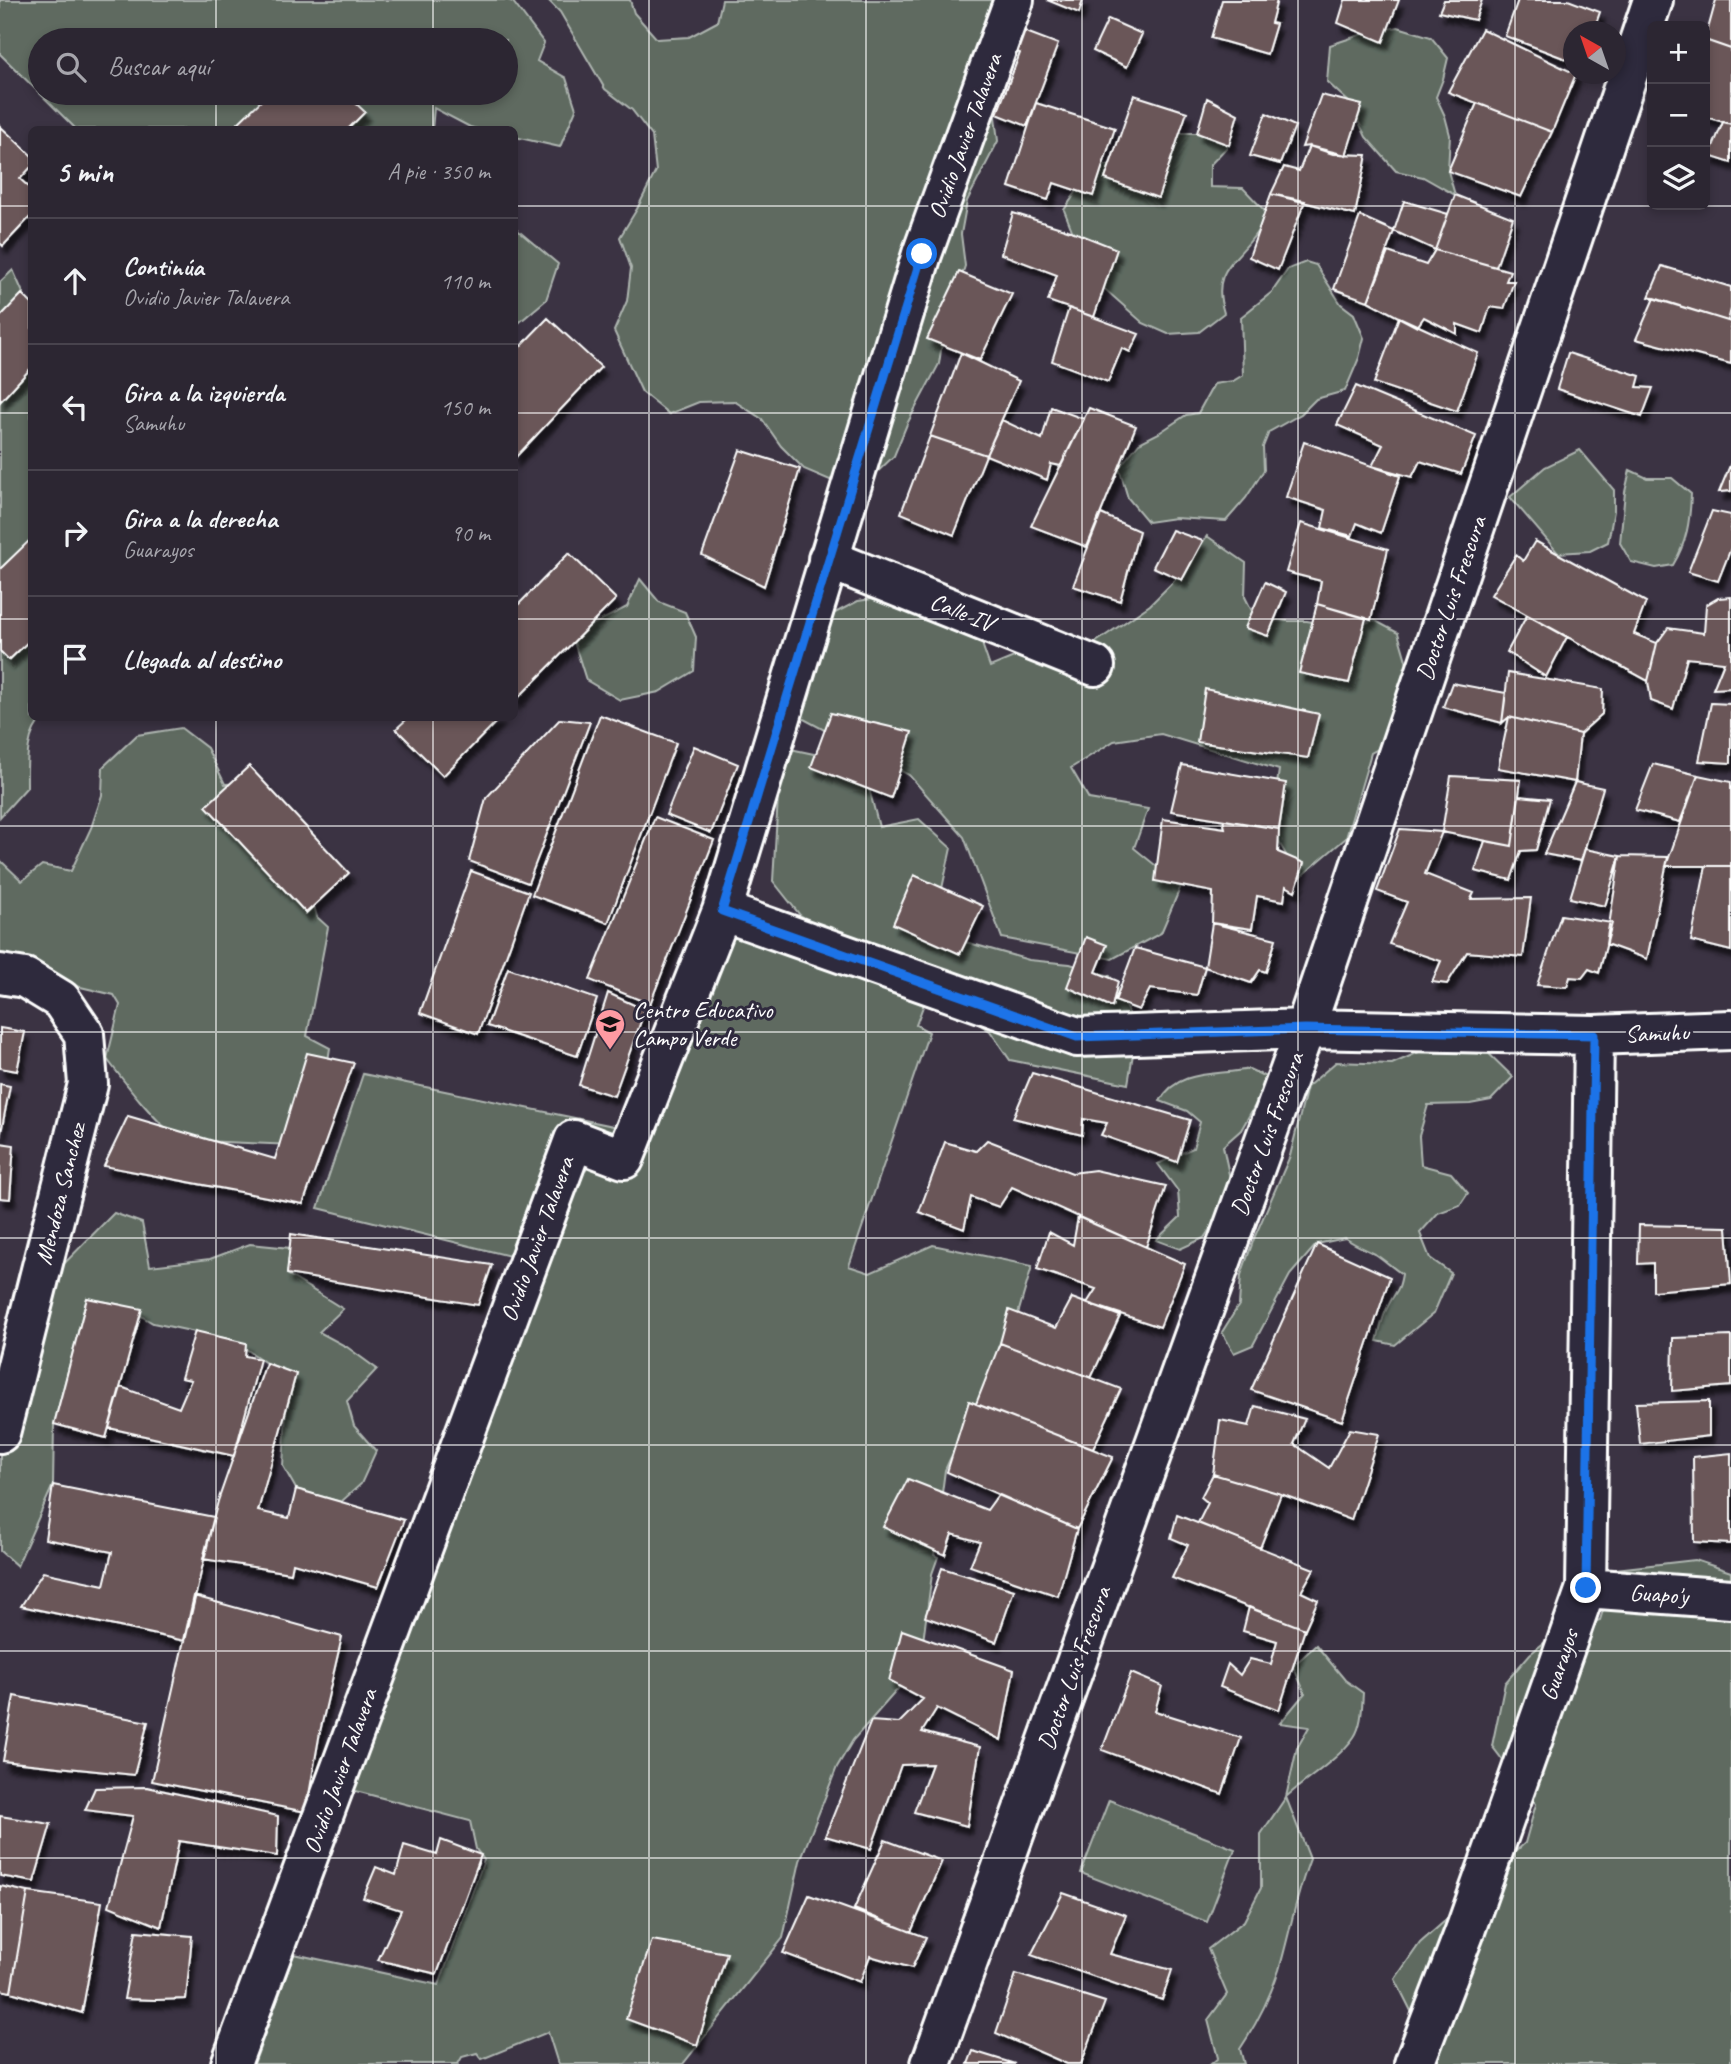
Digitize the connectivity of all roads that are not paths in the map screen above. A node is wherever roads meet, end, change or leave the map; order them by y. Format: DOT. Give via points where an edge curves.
graph roads {
  1 [pos="1014,0"];
  2 [pos="1645,2"];
  3 [pos="828,559"];
  4 [pos="1095,666"];
  5 [pos="722,911"];
  6 [pos="12,976"];
  7 [pos="1305,1029"];
  8 [pos="1731,1030"];
  9 [pos="1594,1035"];
  10 [pos="0,1433"];
  11 [pos="1586,1588"];
  12 [pos="1731,1599"];
  13 [pos="231,2064"];
  14 [pos="931,2064"];
  15 [pos="1414,2064"];
  1 -- 3 [label="street, Ovidio Javier Talavera" via="922,254"];
  2 -- 7 [label="street, Doctor Luis Frescura"];
  3 -- 4 [label="street, Calle IV"];
  3 -- 5 [label="street, Ovidio Javier Talavera"];
  5 -- 7 [label="street, Samuhu" via="1077,1037"];
  5 -- 13 [label="street, Ovidio Javier Talavera" via="624,1159 574,1139"];
  6 -- 10 [label="street, Mendoza Sanchez" via="61,1000 84,1034 88,1084"];
  7 -- 9 [label="street, Samuhu"];
  7 -- 14 [label="street, Doctor Luis Frescura"];
  8 -- 9 [label="street, Samuhu"];
  9 -- 11 [label="street, Guarayos"];
  11 -- 12 [label="street, Guapo'y"];
  11 -- 15 [label="street, Guarayos"];
}
